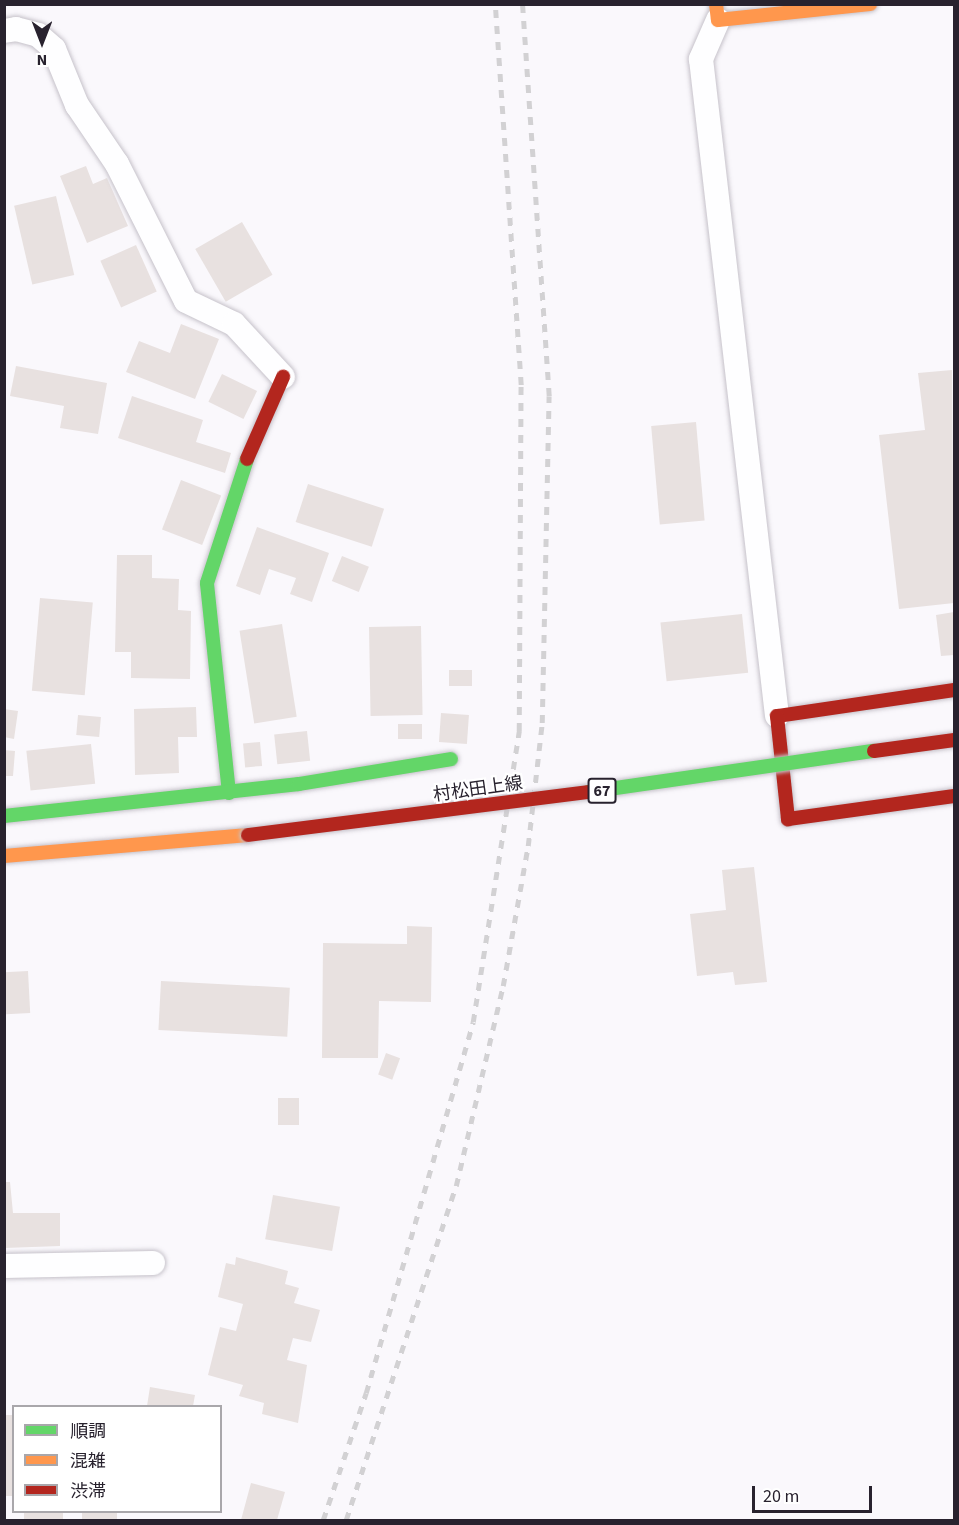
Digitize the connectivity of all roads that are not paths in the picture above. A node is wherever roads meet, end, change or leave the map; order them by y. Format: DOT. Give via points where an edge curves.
graph roads {
  1 [pos="870,4"];
  2 [pos="717,12"];
  3 [pos="4,31"];
  4 [pos="283,377"];
  5 [pos="954,690"];
  6 [pos="777,716"];
  7 [pos="954,740"];
  8 [pos="451,759"];
  9 [pos="229,792"];
  10 [pos="954,796"];
  11 [pos="4,816"];
  12 [pos="4,856"];
  13 [pos="153,1263"];
  14 [pos="4,1266"];
  1 -- 2 [label="street"];
  2 -- 6 [label="lane" via="701,59"];
  3 -- 4 [label="lane" via="16,29 38,35 54,49 77,105 117,164 186,301 234,324"];
  4 -- 9 [label="street" via="256,432 207,583"];
  5 -- 6 [label="street"];
  6 -- 10 [label="street" via="788,819"];
  7 -- 12 [label="street, 村松田上線 / 67, bridge" via="464,810 248,835"];
  8 -- 9 [label="street"];
  9 -- 11 [label="street"];
  13 -- 14 [label="lane"];
}
